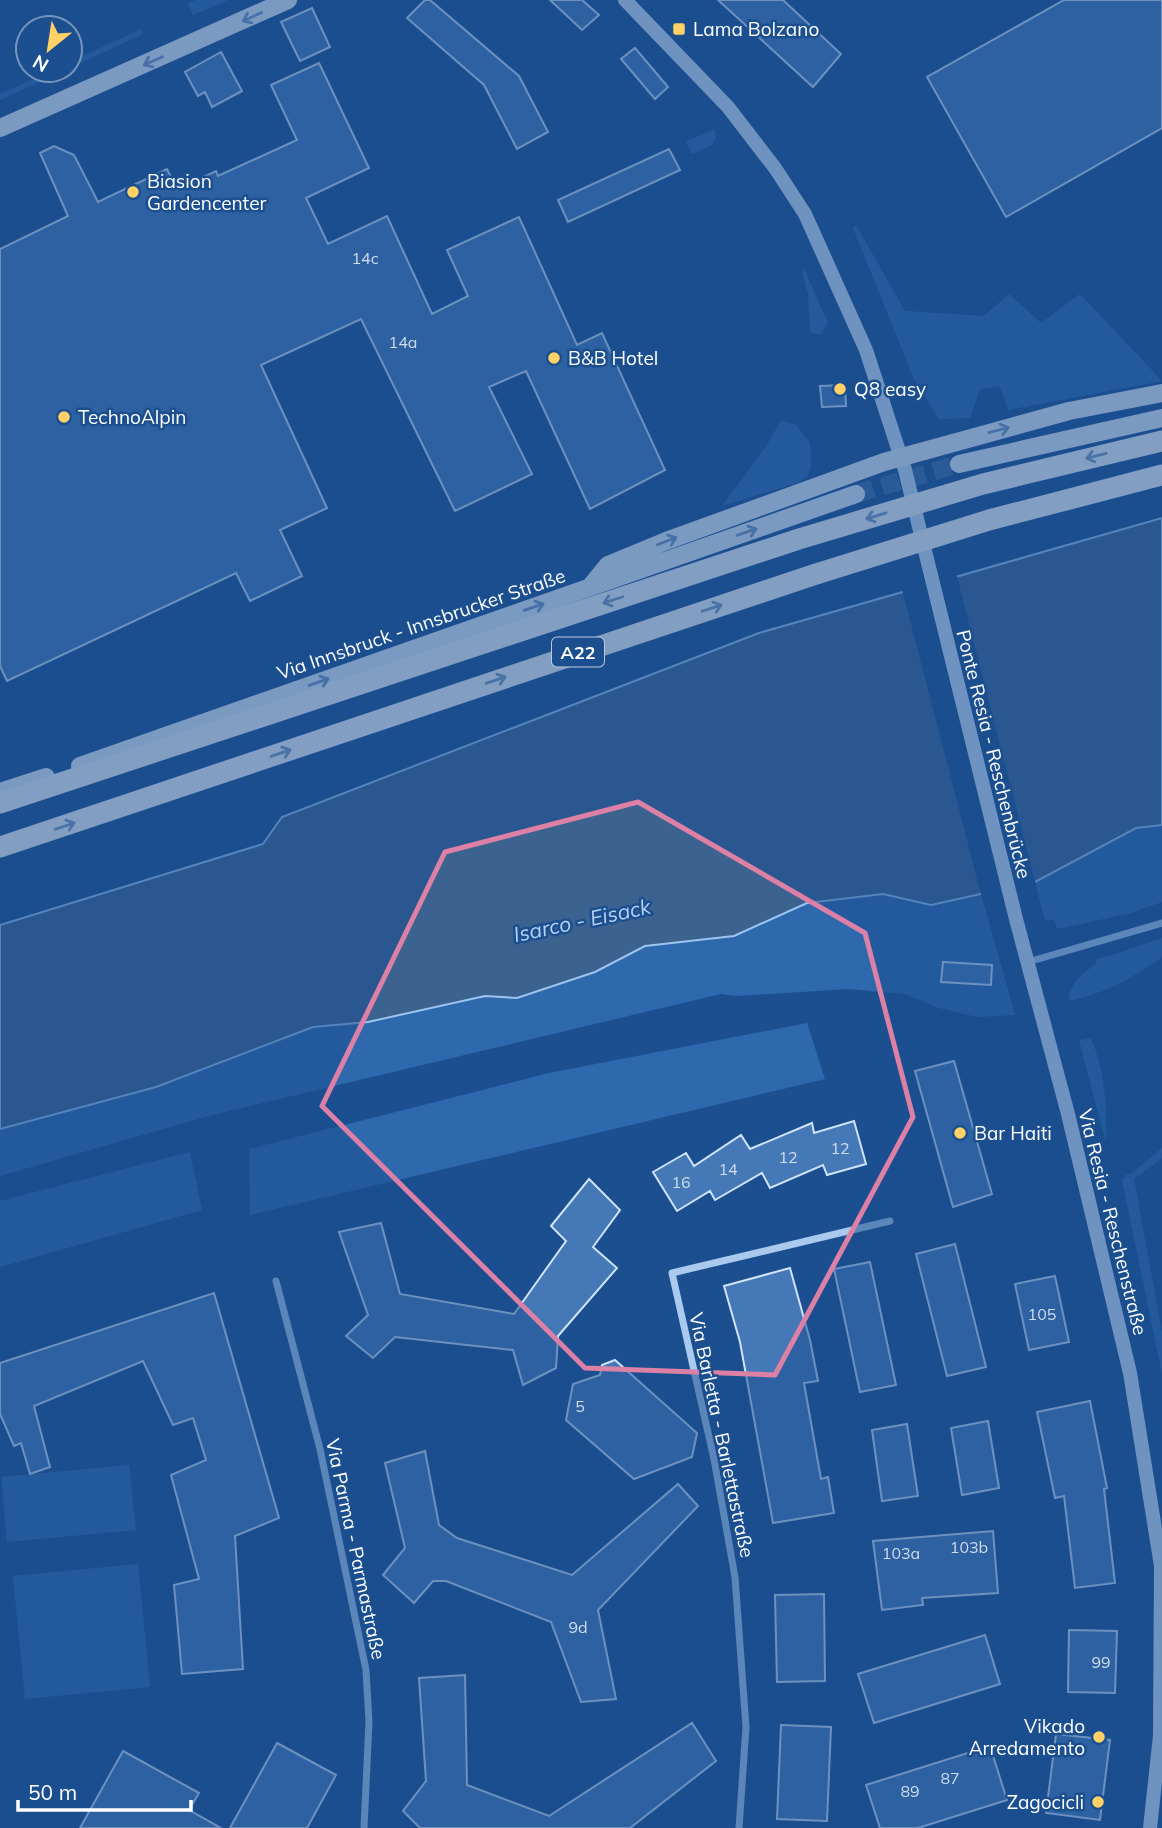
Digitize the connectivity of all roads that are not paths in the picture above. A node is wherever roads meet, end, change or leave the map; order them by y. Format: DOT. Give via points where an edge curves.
graph roads {
  1 [pos="288,0"];
  2 [pos="625,0"];
  3 [pos="0,128"];
  4 [pos="1162,393"];
  5 [pos="1162,418"];
  6 [pos="1162,441"];
  7 [pos="901,457"];
  8 [pos="959,464"];
  9 [pos="1162,475"];
  10 [pos="856,494"];
  11 [pos="590,587"];
  12 [pos="0,792"];
  13 [pos="0,803"];
  14 [pos="0,847"];
  15 [pos="1162,923"];
  16 [pos="1028,962"];
  17 [pos="890,1221"];
  18 [pos="276,1281"];
  19 [pos="1162,1607"];
  20 [pos="364,1828"];
  21 [pos="739,1828"];
  22 [pos="1150,1828"];
  1 -- 3 [label="main road, one-way"];
  2 -- 7 [label="main road, Ponte Resia - Reschenbrücke" via="729,107 805,214 866,350"];
  7 -- 4 [label="main road, one-way" via="1069,411"];
  5 -- 8 [label="main road"];
  6 -- 13 [label="highway, A22, one-way, bridge" via="984,484 799,539"];
  11 -- 7 [label="main road, one-way" via="608,565"];
  7 -- 16 [label="main road, Ponte Resia - Reschenbrücke"];
  14 -- 9 [label="highway, A22, one-way, bridge" via="813,575 989,520"];
  11 -- 10 [label="main road, Via Innsbruck - Innsbrucker Straße, one-way"];
  12 -- 11 [label="main road, Via Innsbruck - Innsbrucker Straße, one-way"];
  15 -- 16 [label="street"];
  16 -- 19 [label="main road, Via Resia - Reschenstraße" via="1130,1373 1161,1566"];
  17 -- 21 [label="street, Via Barletta - Barlettastraße" via="672,1273 735,1577 746,1727"];
  18 -- 20 [label="street, Via Parma - Parmastraße" via="320,1449 366,1670 369,1721"];
  19 -- 22 [label="main road, Via Resia - Reschenstraße" via="1160,1736"];
}
